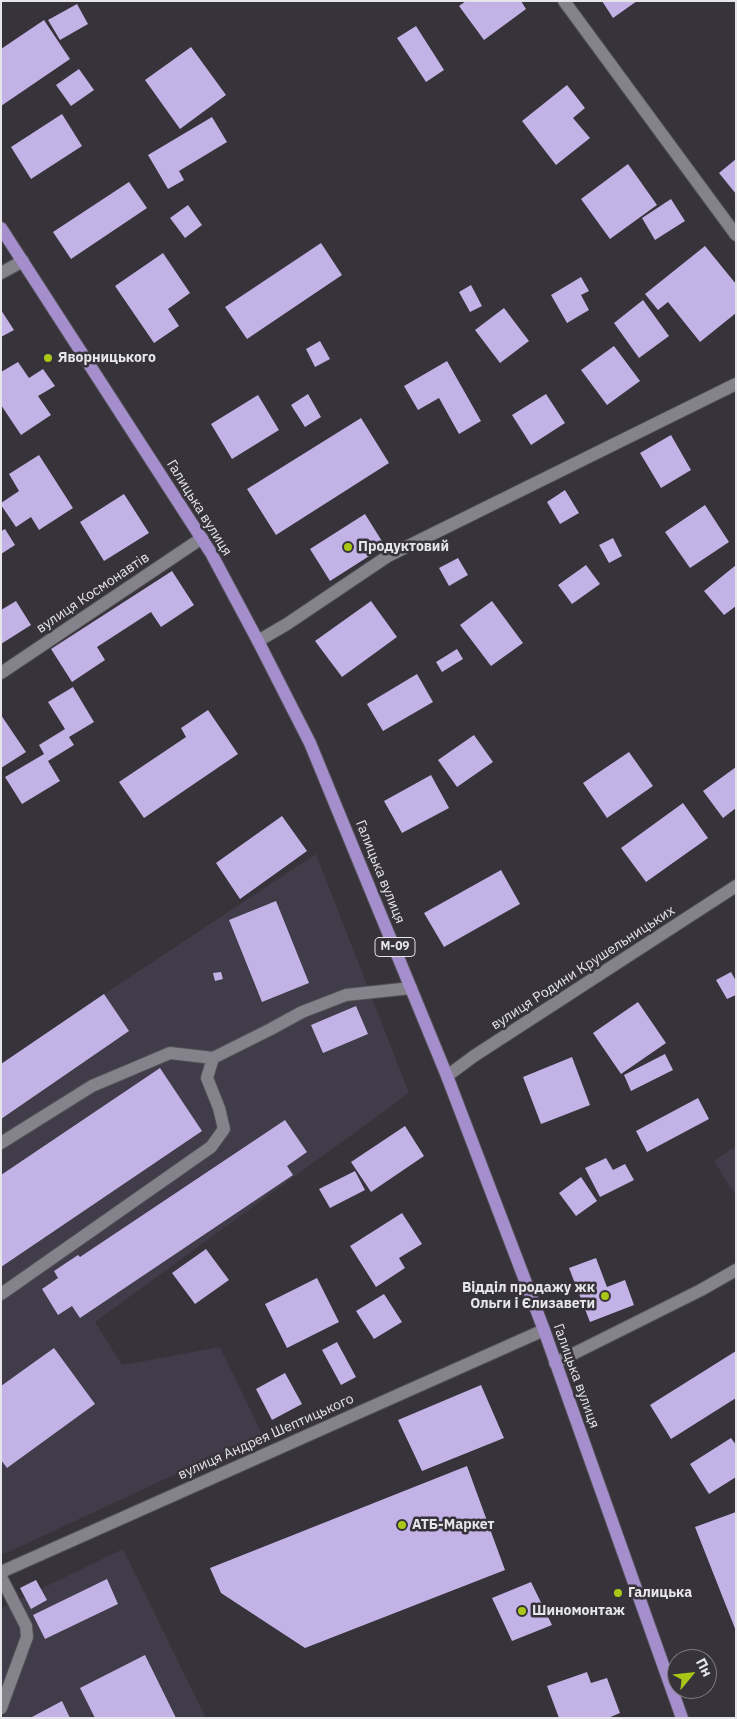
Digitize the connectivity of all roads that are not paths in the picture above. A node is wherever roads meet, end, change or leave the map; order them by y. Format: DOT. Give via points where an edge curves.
graph roads {
  1 [pos="564,1"];
  2 [pos="1,228"];
  3 [pos="736,235"];
  4 [pos="23,261"];
  5 [pos="1,273"];
  6 [pos="736,384"];
  7 [pos="202,538"];
  8 [pos="258,640"];
  9 [pos="1,673"];
  10 [pos="736,886"];
  11 [pos="411,988"];
  12 [pos="213,1058"];
  13 [pos="447,1076"];
  14 [pos="1,1143"];
  15 [pos="736,1270"];
  16 [pos="1,1294"];
  17 [pos="544,1330"];
  18 [pos="555,1363"];
  19 [pos="1,1572"];
  20 [pos="1,1577"];
  21 [pos="1,1708"];
  22 [pos="682,1718"];
  1 -- 3 [label="street"];
  2 -- 4 [label="main road, Галицька вулиця / М-09"];
  4 -- 5 [label="street"];
  4 -- 7 [label="main road, Галицька вулиця / М-09"];
  6 -- 8 [label="street" via="388,556"];
  7 -- 8 [label="main road, Галицька вулиця / М-09"];
  7 -- 9 [label="street, вулиця Космонавтів"];
  8 -- 11 [label="main road, Галицька вулиця / М-09" via="310,743"];
  10 -- 13 [label="street, вулиця Родини Крушельницьких"];
  11 -- 12 [label="street" via="346,995 302,1012"];
  11 -- 13 [label="main road, Галицька вулиця / М-09"];
  12 -- 14 [label="street" via="170,1053 92,1086"];
  12 -- 16 [label="street" via="206,1078 224,1129 210,1147"];
  13 -- 17 [label="main road, Галицька вулиця / М-09"];
  15 -- 18 [label="street"];
  17 -- 18 [label="main road, Галицька вулиця / М-09"];
  17 -- 19 [label="street, вулиця Андрея Шептицького"];
  18 -- 22 [label="main road, Галицька вулиця / М-09"];
  20 -- 21 [label="street" via="26,1626 27,1637"];
}
